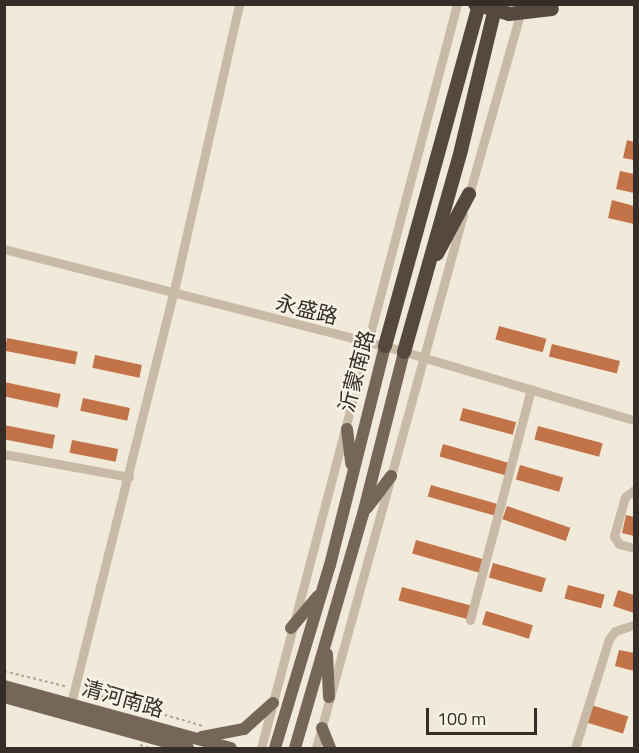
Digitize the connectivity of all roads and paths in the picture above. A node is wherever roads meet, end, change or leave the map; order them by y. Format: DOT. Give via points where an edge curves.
graph roads {
  1 [pos="238,4"];
  2 [pos="457,4"];
  3 [pos="477,4"];
  4 [pos="496,4"];
  5 [pos="523,4"];
  6 [pos="562,4"];
  7 [pos="469,194"];
  8 [pos="4,249"];
  9 [pos="425,277"];
  10 [pos="173,295"];
  11 [pos="369,342"];
  12 [pos="385,346"];
  13 [pos="404,352"];
  14 [pos="423,357"];
  15 [pos="531,389"];
  16 [pos="634,420"];
  17 [pos="347,429"];
  18 [pos="4,454"];
  19 [pos="352,470"];
  20 [pos="391,476"];
  21 [pos="129,477"];
  22 [pos="634,490"];
  23 [pos="363,514"];
  24 [pos="634,548"];
  25 [pos="323,590"];
  26 [pos="470,620"];
  27 [pos="634,625"];
  28 [pos="291,628"];
  29 [pos="327,644"];
  30 [pos="4,671"];
  31 [pos="4,686"];
  32 [pos="75,689"];
  33 [pos="4,697"];
  34 [pos="329,698"];
  35 [pos="71,703"];
  36 [pos="273,703"];
  37 [pos="208,728"];
  38 [pos="322,728"];
  39 [pos="185,745"];
  40 [pos="231,748"];
  41 [pos="261,748"];
  42 [pos="275,748"];
  43 [pos="295,748"];
  44 [pos="316,748"];
  45 [pos="330,748"];
  46 [pos="575,748"];
  1 -- 10 [label="street"];
  2 -- 11 [label="street"];
  3 -- 6 [label="highway, bridge" via="509,14 531,14"];
  3 -- 12 [label="highway, 沂蒙南路"];
  4 -- 9 [label="highway, 沂蒙南路"];
  5 -- 7 [label="street"];
  7 -- 9 [label="highway"];
  7 -- 14 [label="street"];
  8 -- 10 [label="street, 永盛路"];
  9 -- 13 [label="highway, 沂蒙南路"];
  10 -- 11 [label="street, 永盛路"];
  10 -- 21 [label="street"];
  11 -- 12 [label="street, 永盛路"];
  11 -- 17 [label="street"];
  12 -- 13 [label="street, 永盛路"];
  12 -- 19 [label="main road, 沂蒙南路"];
  13 -- 14 [label="street, 永盛路"];
  13 -- 23 [label="main road, 沂蒙南路"];
  14 -- 15 [label="street, 永盛路"];
  14 -- 20 [label="street"];
  15 -- 16 [label="street, 永盛路"];
  15 -- 26 [label="street"];
  17 -- 19 [label="main road"];
  17 -- 28 [label="street"];
  18 -- 21 [label="street"];
  19 -- 25 [label="main road, 沂蒙南路"];
  20 -- 23 [label="main road"];
  20 -- 34 [label="street"];
  21 -- 32 [label="street"];
  22 -- 24 [label="street" via="625,497 614,536 619,544"];
  23 -- 29 [label="main road, 沂蒙南路"];
  25 -- 28 [label="main road"];
  25 -- 42 [label="main road, 沂蒙南路"];
  27 -- 46 [label="street" via="615,631 609,639"];
  28 -- 36 [label="street"];
  29 -- 34 [label="main road"];
  29 -- 43 [label="main road, 沂蒙南路"];
  30 -- 32 [label="path"];
  31 -- 35 [label="main road, 清河南路"];
  32 -- 35 [label="street"];
  32 -- 37 [label="path"];
  33 -- 39 [label="main road, 清河南路"];
  34 -- 38 [label="street"];
  35 -- 39 [label="main road, 清河南路"];
  36 -- 39 [label="main road" via="244,729"];
  36 -- 41 [label="street"];
  38 -- 44 [label="street"];
  38 -- 45 [label="main road"];
  39 -- 40 [label="main road, 清河南路"];
}
